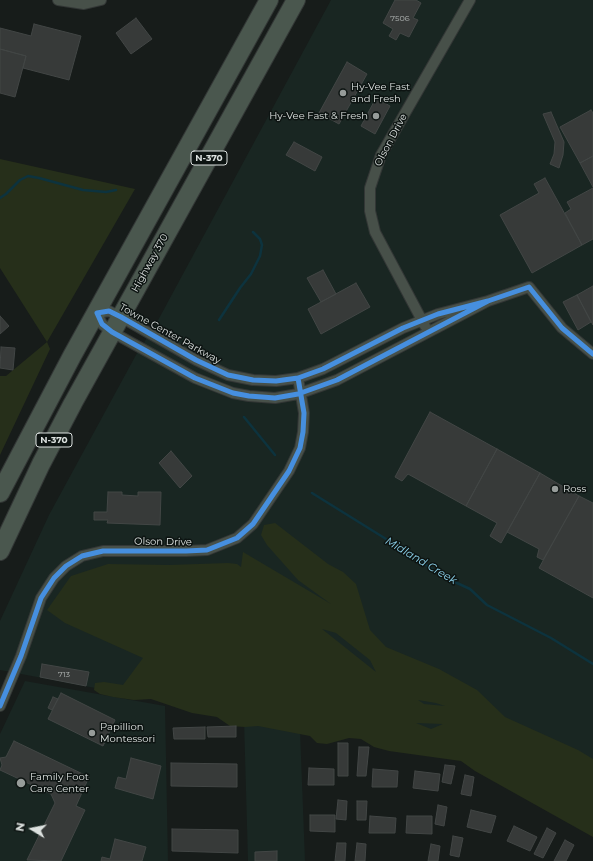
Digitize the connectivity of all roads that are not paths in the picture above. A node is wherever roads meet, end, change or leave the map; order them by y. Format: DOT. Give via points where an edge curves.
graph roads {
  1 [pos="58,0"];
  2 [pos="101,0"];
  3 [pos="269,0"];
  4 [pos="296,0"];
  5 [pos="470,0"];
  6 [pos="488,301"];
  7 [pos="96,313"];
  8 [pos="421,320"];
  9 [pos="116,324"];
  10 [pos="428,331"];
  11 [pos="593,354"];
  12 [pos="298,378"];
  13 [pos="302,393"];
  14 [pos="0,492"];
  15 [pos="0,551"];
  16 [pos="0,706"];
  1 -- 2 [label="street" via="84,4"];
  3 -- 7 [label="highway, N-370"];
  4 -- 9 [label="highway, Highway 370 / N-370"];
  5 -- 8 [label="street, Olson Drive" via="381,155 370,188 370,211 375,232"];
  6 -- 8 [label="street, Towne Center Parkway"];
  6 -- 10 [label="street, Towne Center Parkway"];
  6 -- 11 [label="street, Towne Center Parkway" via="529,287 562,328"];
  7 -- 9 [label="street, Towne Center Parkway" via="102,324"];
  7 -- 9 [label="street, Towne Center Parkway" via="108,311"];
  7 -- 14 [label="highway, N-370"];
  8 -- 10 [label="street, Olson Drive"];
  8 -- 12 [label="street, Towne Center Parkway" via="323,369"];
  9 -- 12 [label="street, Towne Center Parkway" via="228,375 266,381"];
  9 -- 13 [label="street, Towne Center Parkway" via="195,378 233,393 275,398"];
  9 -- 15 [label="highway, Highway 370 / N-370" via="41,464"];
  10 -- 13 [label="street, Towne Center Parkway" via="337,380"];
  12 -- 13 [label="street, Olson Drive"];
  13 -- 16 [label="street, Olson Drive" via="304,423 300,448 289,471 253,524 237,538 207,550 103,551 82,556 66,566 54,578 41,598"];
}
